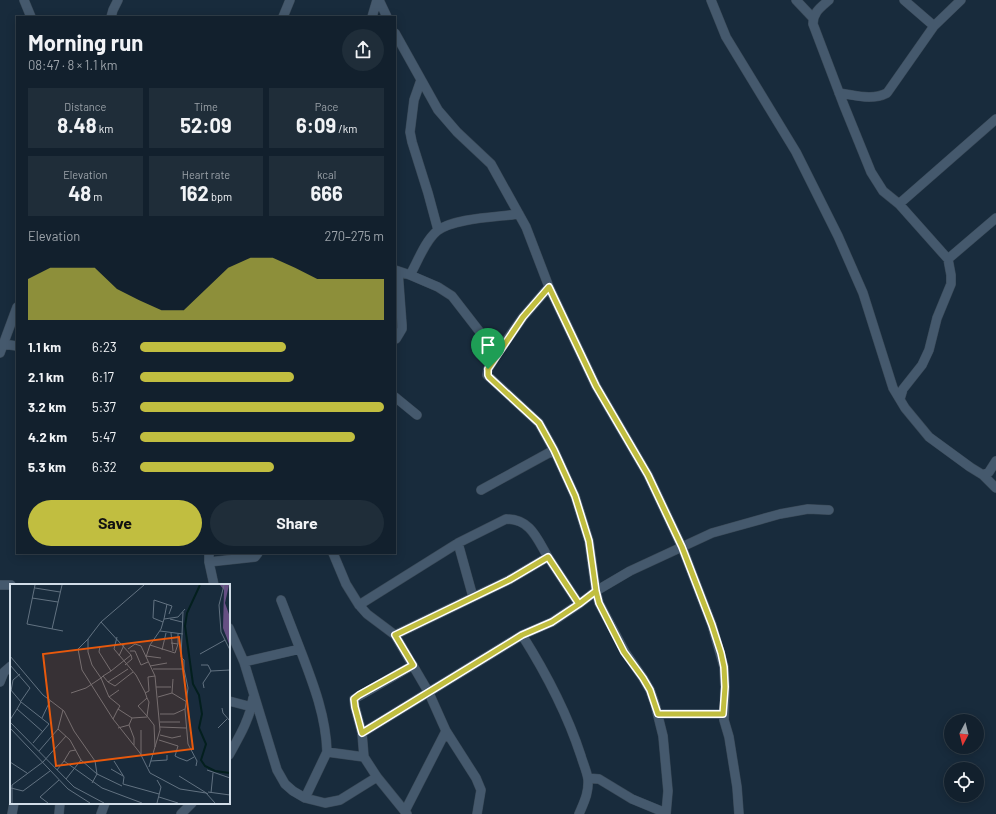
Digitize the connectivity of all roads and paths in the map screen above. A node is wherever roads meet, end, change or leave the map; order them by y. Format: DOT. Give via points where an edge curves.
graph roads {
  1 [pos="24,0"];
  2 [pos="118,0"];
  3 [pos="290,0"];
  4 [pos="378,0"];
  5 [pos="711,0"];
  6 [pos="796,0"];
  7 [pos="829,0"];
  8 [pos="904,0"];
  9 [pos="961,0"];
  10 [pos="30,16"];
  11 [pos="111,16"];
  12 [pos="283,16"];
  13 [pos="372,16"];
  14 [pos="386,16"];
  15 [pos="813,18"];
  16 [pos="934,26"];
  17 [pos="396,35"];
  18 [pos="421,80"];
  19 [pos="840,93"];
  20 [pos="996,119"];
  21 [pos="899,204"];
  22 [pos="519,214"];
  23 [pos="996,218"];
  24 [pos="438,230"];
  25 [pos="948,259"];
  26 [pos="397,271"];
  27 [pos="410,275"];
  28 [pos="549,287"];
  29 [pos="16,310"];
  30 [pos="396,339"];
  31 [pos="16,346"];
  32 [pos="1,349"];
  33 [pos="499,351"];
  34 [pos="396,398"];
  35 [pos="900,399"];
  36 [pos="417,415"];
  37 [pos="554,450"];
  38 [pos="996,461"];
  39 [pos="983,475"];
  40 [pos="996,488"];
  41 [pos="481,490"];
  42 [pos="829,510"];
  43 [pos="458,543"];
  44 [pos="682,547"];
  45 [pos="257,554"];
  46 [pos="333,554"];
  47 [pos="209,557"];
  48 [pos="548,557"];
  49 [pos="214,584"];
  50 [pos="596,591"];
  51 [pos="473,597"];
  52 [pos="281,600"];
  53 [pos="579,604"];
  54 [pos="359,605"];
  55 [pos="230,634"];
  56 [pos="395,635"];
  57 [pos="522,635"];
  58 [pos="300,649"];
  59 [pos="244,662"];
  60 [pos="413,665"];
  61 [pos="5,669"];
  62 [pos="0,682"];
  63 [pos="429,693"];
  64 [pos="254,696"];
  65 [pos="230,701"];
  66 [pos="252,707"];
  67 [pos="658,714"];
  68 [pos="723,714"];
  69 [pos="446,731"];
  70 [pos="362,733"];
  71 [pos="327,752"];
  72 [pos="230,753"];
  73 [pos="364,757"];
  74 [pos="377,777"];
  75 [pos="588,778"];
  76 [pos="306,798"];
  77 [pos="14,804"];
  78 [pos="60,804"];
  79 [pos="105,804"];
  80 [pos="191,804"];
  81 [pos="406,813"];
  82 [pos="666,813"];
  83 [pos="12,814"];
  84 [pos="59,814"];
  85 [pos="101,814"];
  86 [pos="181,814"];
  87 [pos="477,814"];
  88 [pos="579,814"];
  89 [pos="739,814"];
  1 -- 10 [label="street"];
  2 -- 11 [label="street"];
  3 -- 12 [label="street"];
  4 -- 13 [label="street"];
  4 -- 14 [label="street"];
  5 -- 35 [label="street" via="726,37 796,152 838,236 863,293 893,388"];
  6 -- 15 [label="street"];
  7 -- 15 [label="street"];
  8 -- 16 [label="street"];
  9 -- 16 [label="street"];
  15 -- 19 [label="street" via="813,24"];
  16 -- 19 [label="street" via="886,94 871,98"];
  17 -- 18 [label="street"];
  18 -- 22 [label="street" via="438,110 491,164"];
  18 -- 24 [label="street" via="414,100 410,132"];
  19 -- 21 [label="street" via="871,172 883,191"];
  20 -- 21 [label="street"];
  21 -- 25 [label="street"];
  22 -- 24 [label="street" via="460,221"];
  22 -- 28 [label="street"];
  23 -- 25 [label="street"];
  24 -- 27 [label="street" via="429,240"];
  25 -- 35 [label="street" via="952,275 951,284 937,318 929,350 922,365 903,389"];
  26 -- 27 [label="street"];
  26 -- 30 [label="street" via="402,329"];
  27 -- 33 [label="street" via="452,296 483,336"];
  28 -- 33 [label="street" via="523,317"];
  28 -- 44 [label="street" via="596,386 648,475"];
  29 -- 32 [label="street"];
  31 -- 32 [label="street"];
  33 -- 37 [label="street" via="488,369 488,375 539,423"];
  34 -- 36 [label="street"];
  35 -- 39 [label="street" via="904,408 929,437"];
  37 -- 41 [label="street"];
  37 -- 50 [label="street" via="575,496 589,541"];
  38 -- 39 [label="street" via="989,472"];
  39 -- 40 [label="street"];
  42 -- 44 [label="street" via="808,509 780,514 712,533"];
  43 -- 48 [label="street" via="506,519 514,519 530,528"];
  43 -- 51 [label="street"];
  43 -- 54 [label="street"];
  44 -- 50 [label="street" via="630,571"];
  44 -- 68 [label="street" via="721,653 725,687"];
  45 -- 47 [label="street" via="255,557"];
  46 -- 54 [label="street" via="346,584"];
  47 -- 49 [label="street"];
  48 -- 51 [label="street"];
  48 -- 53 [label="street"];
  50 -- 53 [label="street"];
  50 -- 67 [label="street" via="599,603 624,652 650,690"];
  51 -- 56 [label="street"];
  52 -- 58 [label="street"];
  53 -- 57 [label="street" via="552,622"];
  54 -- 56 [label="street"];
  55 -- 59 [label="street"];
  56 -- 60 [label="street"];
  57 -- 63 [label="street"];
  57 -- 75 [label="street" via="558,701 575,739"];
  58 -- 59 [label="street"];
  58 -- 71 [label="street" via="322,711"];
  59 -- 64 [label="street"];
  60 -- 63 [label="street"];
  60 -- 70 [label="street" via="354,699"];
  61 -- 62 [label="street"];
  63 -- 69 [label="street"];
  63 -- 70 [label="street"];
  64 -- 66 [label="street"];
  64 -- 76 [label="street" via="277,770 285,784"];
  65 -- 66 [label="street"];
  66 -- 72 [label="street" via="243,731"];
  67 -- 68 [label="street"];
  67 -- 82 [label="street" via="668,791"];
  68 -- 89 [label="street" via="729,736"];
  69 -- 81 [label="street"];
  69 -- 87 [label="street" via="476,778 480,790"];
  70 -- 73 [label="street"];
  71 -- 73 [label="street"];
  71 -- 76 [label="street"];
  73 -- 74 [label="street"];
  74 -- 76 [label="street" via="340,800 325,803"];
  74 -- 81 [label="street"];
  75 -- 82 [label="street" via="599,779 632,799"];
  75 -- 88 [label="street" via="587,795"];
  77 -- 83 [label="street"];
  78 -- 84 [label="street"];
  79 -- 85 [label="street"];
  80 -- 86 [label="street"];
}
